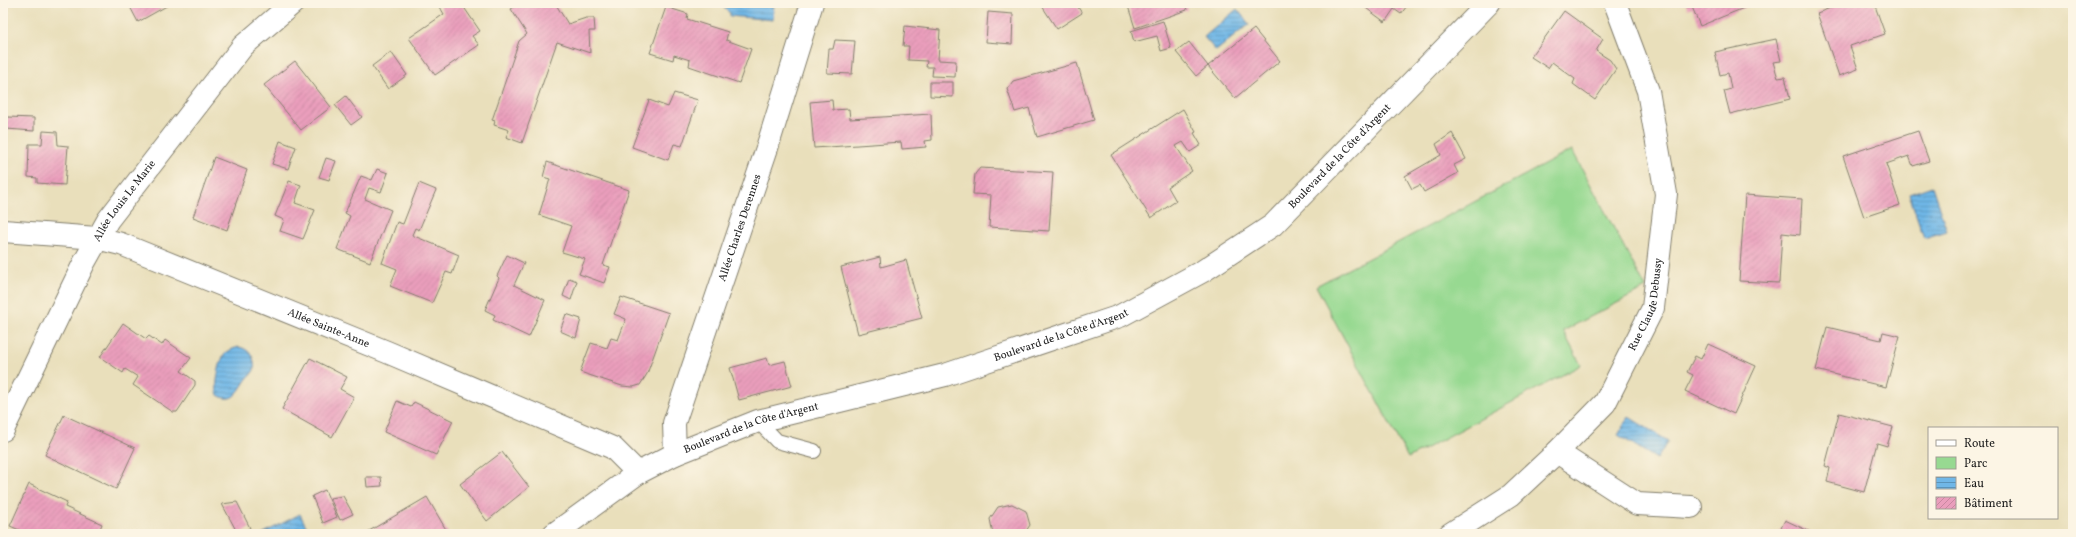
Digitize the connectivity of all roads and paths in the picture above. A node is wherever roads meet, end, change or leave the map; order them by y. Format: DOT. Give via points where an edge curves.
graph roads {
  1 [pos="293,3"];
  2 [pos="812,3"];
  3 [pos="1489,3"];
  4 [pos="1615,3"];
  5 [pos="3,231"];
  6 [pos="96,238"];
  7 [pos="758,421"];
  8 [pos="3,430"];
  9 [pos="814,451"];
  10 [pos="1557,452"];
  11 [pos="675,454"];
  12 [pos="638,473"];
  13 [pos="1691,507"];
  14 [pos="554,534"];
  15 [pos="1450,534"];
  1 -- 6 [label="street, Allée Louis Le Marie" via="243,46"];
  2 -- 11 [label="street, Allée Charles Derennes" via="767,148 674,423"];
  3 -- 7 [label="street, Boulevard de la Côte d'Argent" via="1273,225 1203,271 1112,318 944,375"];
  4 -- 10 [label="street, Rue Claude Debussy" via="1648,91 1666,194 1653,308 1605,403"];
  5 -- 6 [label="street, Allée Sainte-Anne"];
  6 -- 8 [label="street, Allée Louis Le Marie"];
  6 -- 12 [label="street, Allée Sainte-Anne" via="121,244 387,352 613,448"];
  7 -- 9 [label="lane" via="777,441"];
  7 -- 11 [label="street, Boulevard de la Côte d'Argent"];
  10 -- 13 [label="street" via="1637,504"];
  10 -- 15 [label="street, Rue Claude Debussy" via="1511,495"];
  11 -- 12 [label="street, Boulevard de la Côte d'Argent"];
  12 -- 14 [label="street, Boulevard de la Côte d'Argent"];
}
